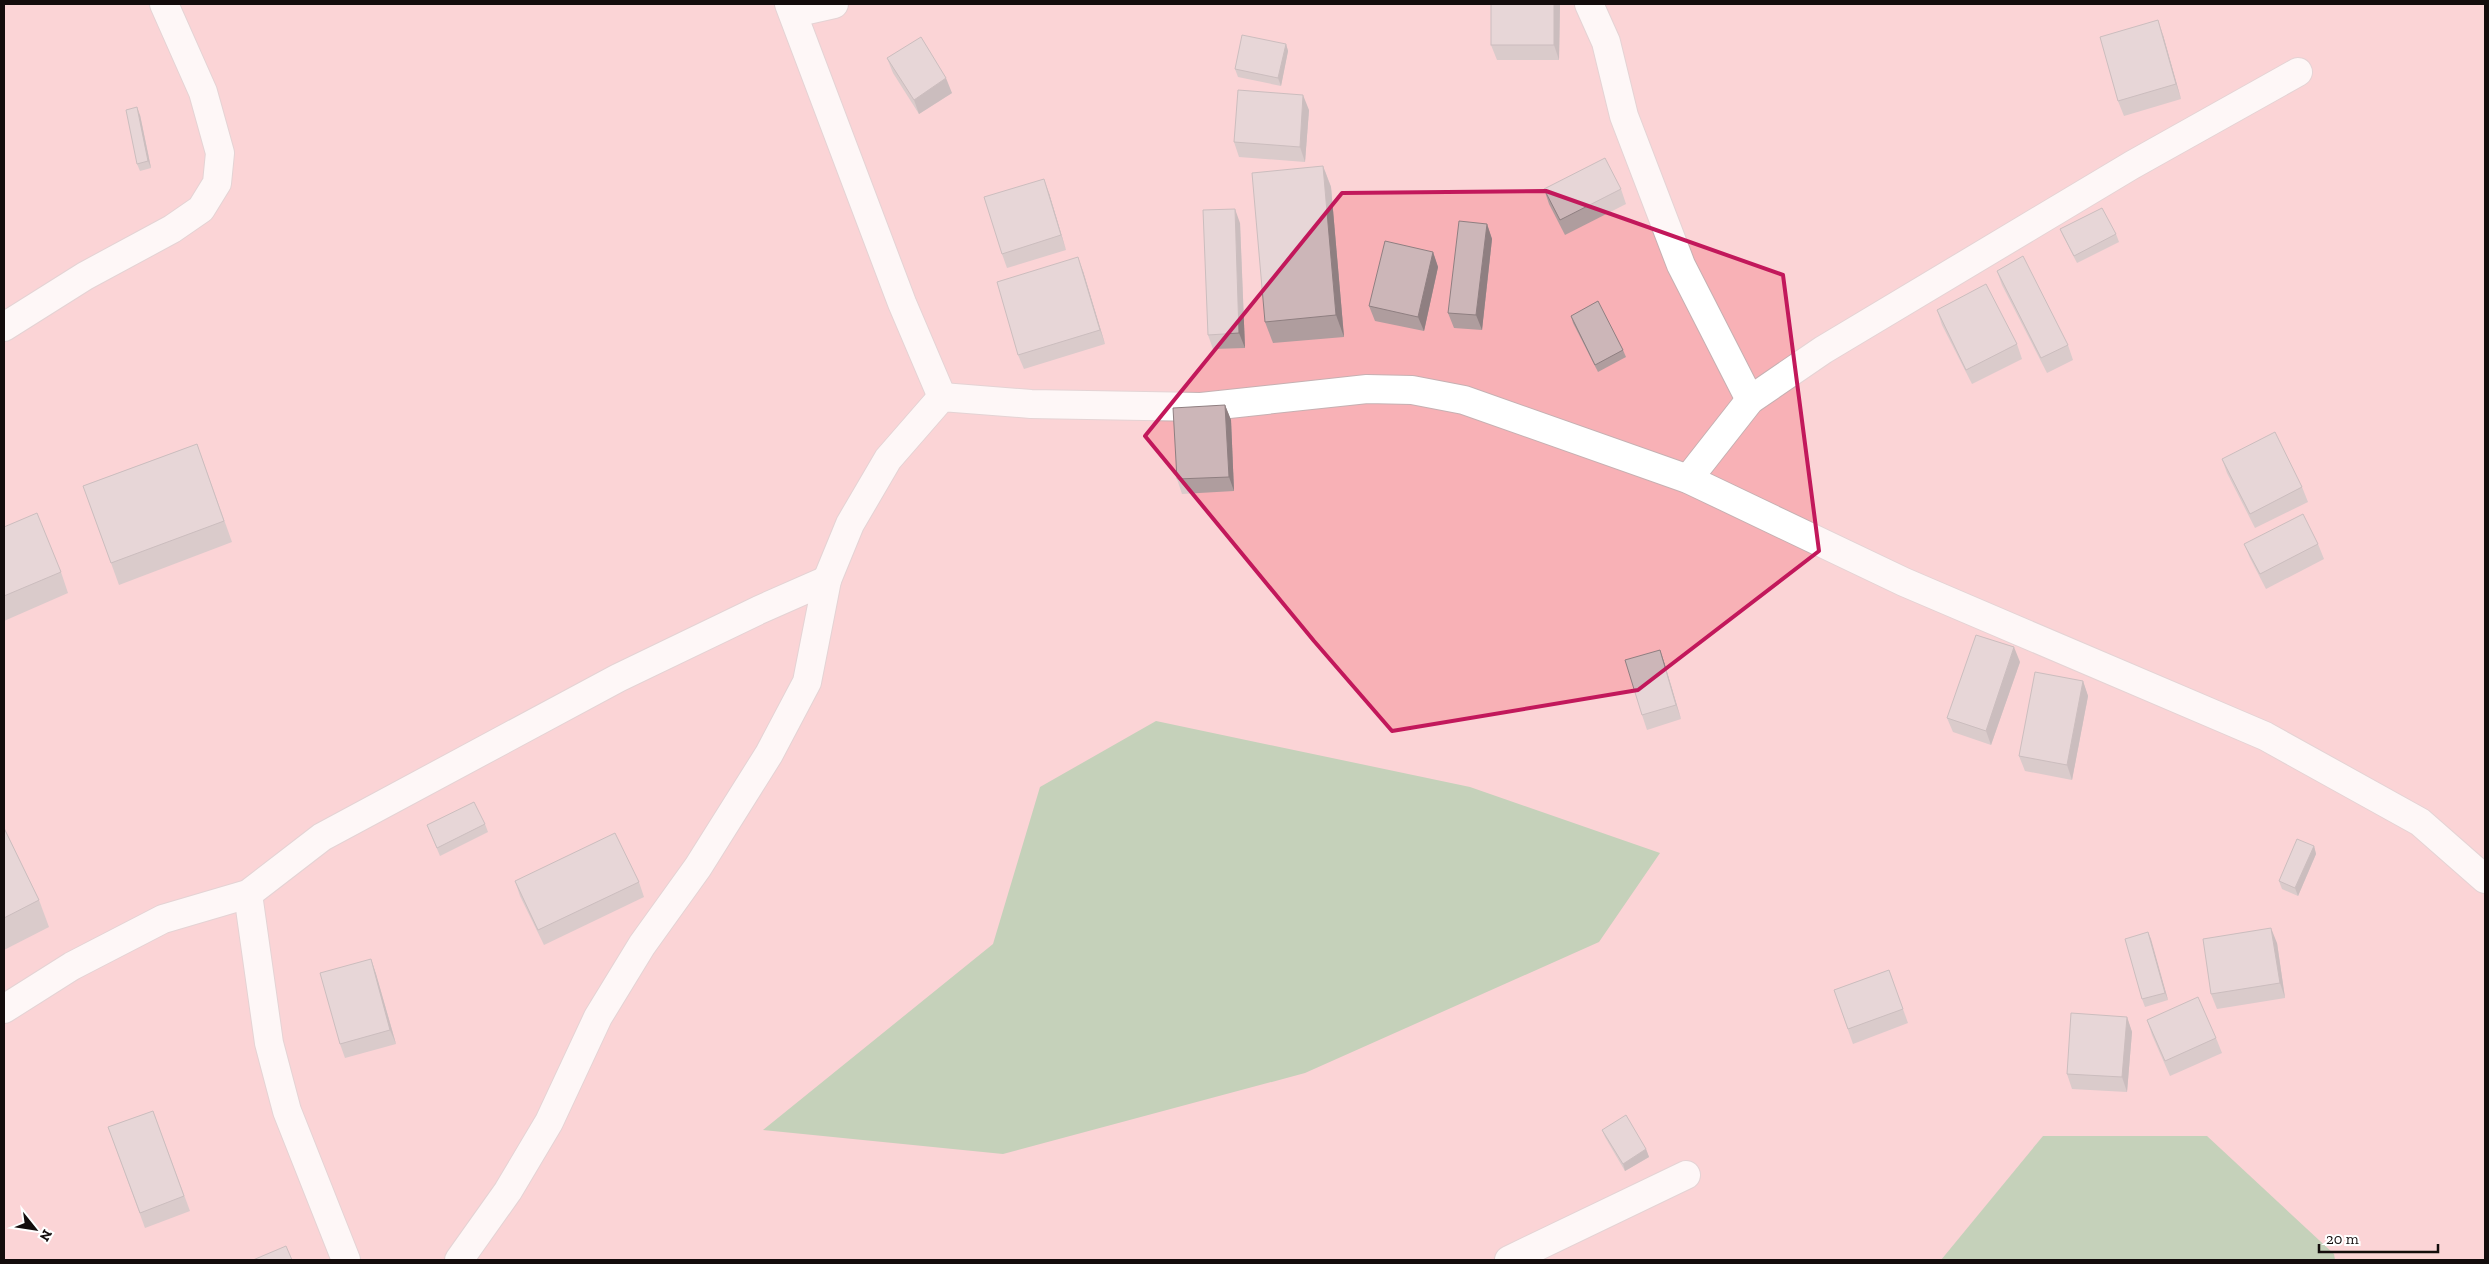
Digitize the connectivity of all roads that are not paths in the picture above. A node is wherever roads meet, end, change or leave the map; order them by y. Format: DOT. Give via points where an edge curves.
graph roads {
  1 [pos="164,4"];
  2 [pos="834,4"];
  3 [pos="1589,4"];
  4 [pos="792,8"];
  5 [pos="2298,72"];
  6 [pos="4,327"];
  7 [pos="942,397"];
  8 [pos="1750,400"];
  9 [pos="1688,479"];
  10 [pos="827,580"];
  11 [pos="2485,879"];
  12 [pos="248,894"];
  13 [pos="4,1009"];
  14 [pos="1686,1175"];
  15 [pos="346,1260"];
  16 [pos="459,1260"];
  17 [pos="1509,1260"];
  1 -- 6 [label="street" via="203,92 220,153 216,183 201,209 172,229 85,276"];
  2 -- 4 [label="street"];
  3 -- 8 [label="street" via="1606,42 1624,116 1680,265"];
  4 -- 7 [label="street" via="902,303"];
  5 -- 8 [label="street" via="2132,165 1823,350"];
  7 -- 9 [label="street" via="1031,404 1201,407 1367,389 1412,390 1464,400"];
  7 -- 10 [label="street" via="888,459 850,524"];
  8 -- 9 [label="street"];
  9 -- 11 [label="street" via="1904,582 2265,736 2420,822"];
  10 -- 12 [label="street" via="618,678 322,837"];
  10 -- 16 [label="street" via="807,682 769,754 698,867 642,945 598,1017 550,1122 508,1192"];
  12 -- 13 [label="street" via="163,919 72,966"];
  12 -- 15 [label="street" via="269,1043 287,1111"];
  14 -- 17 [label="street"];
}
